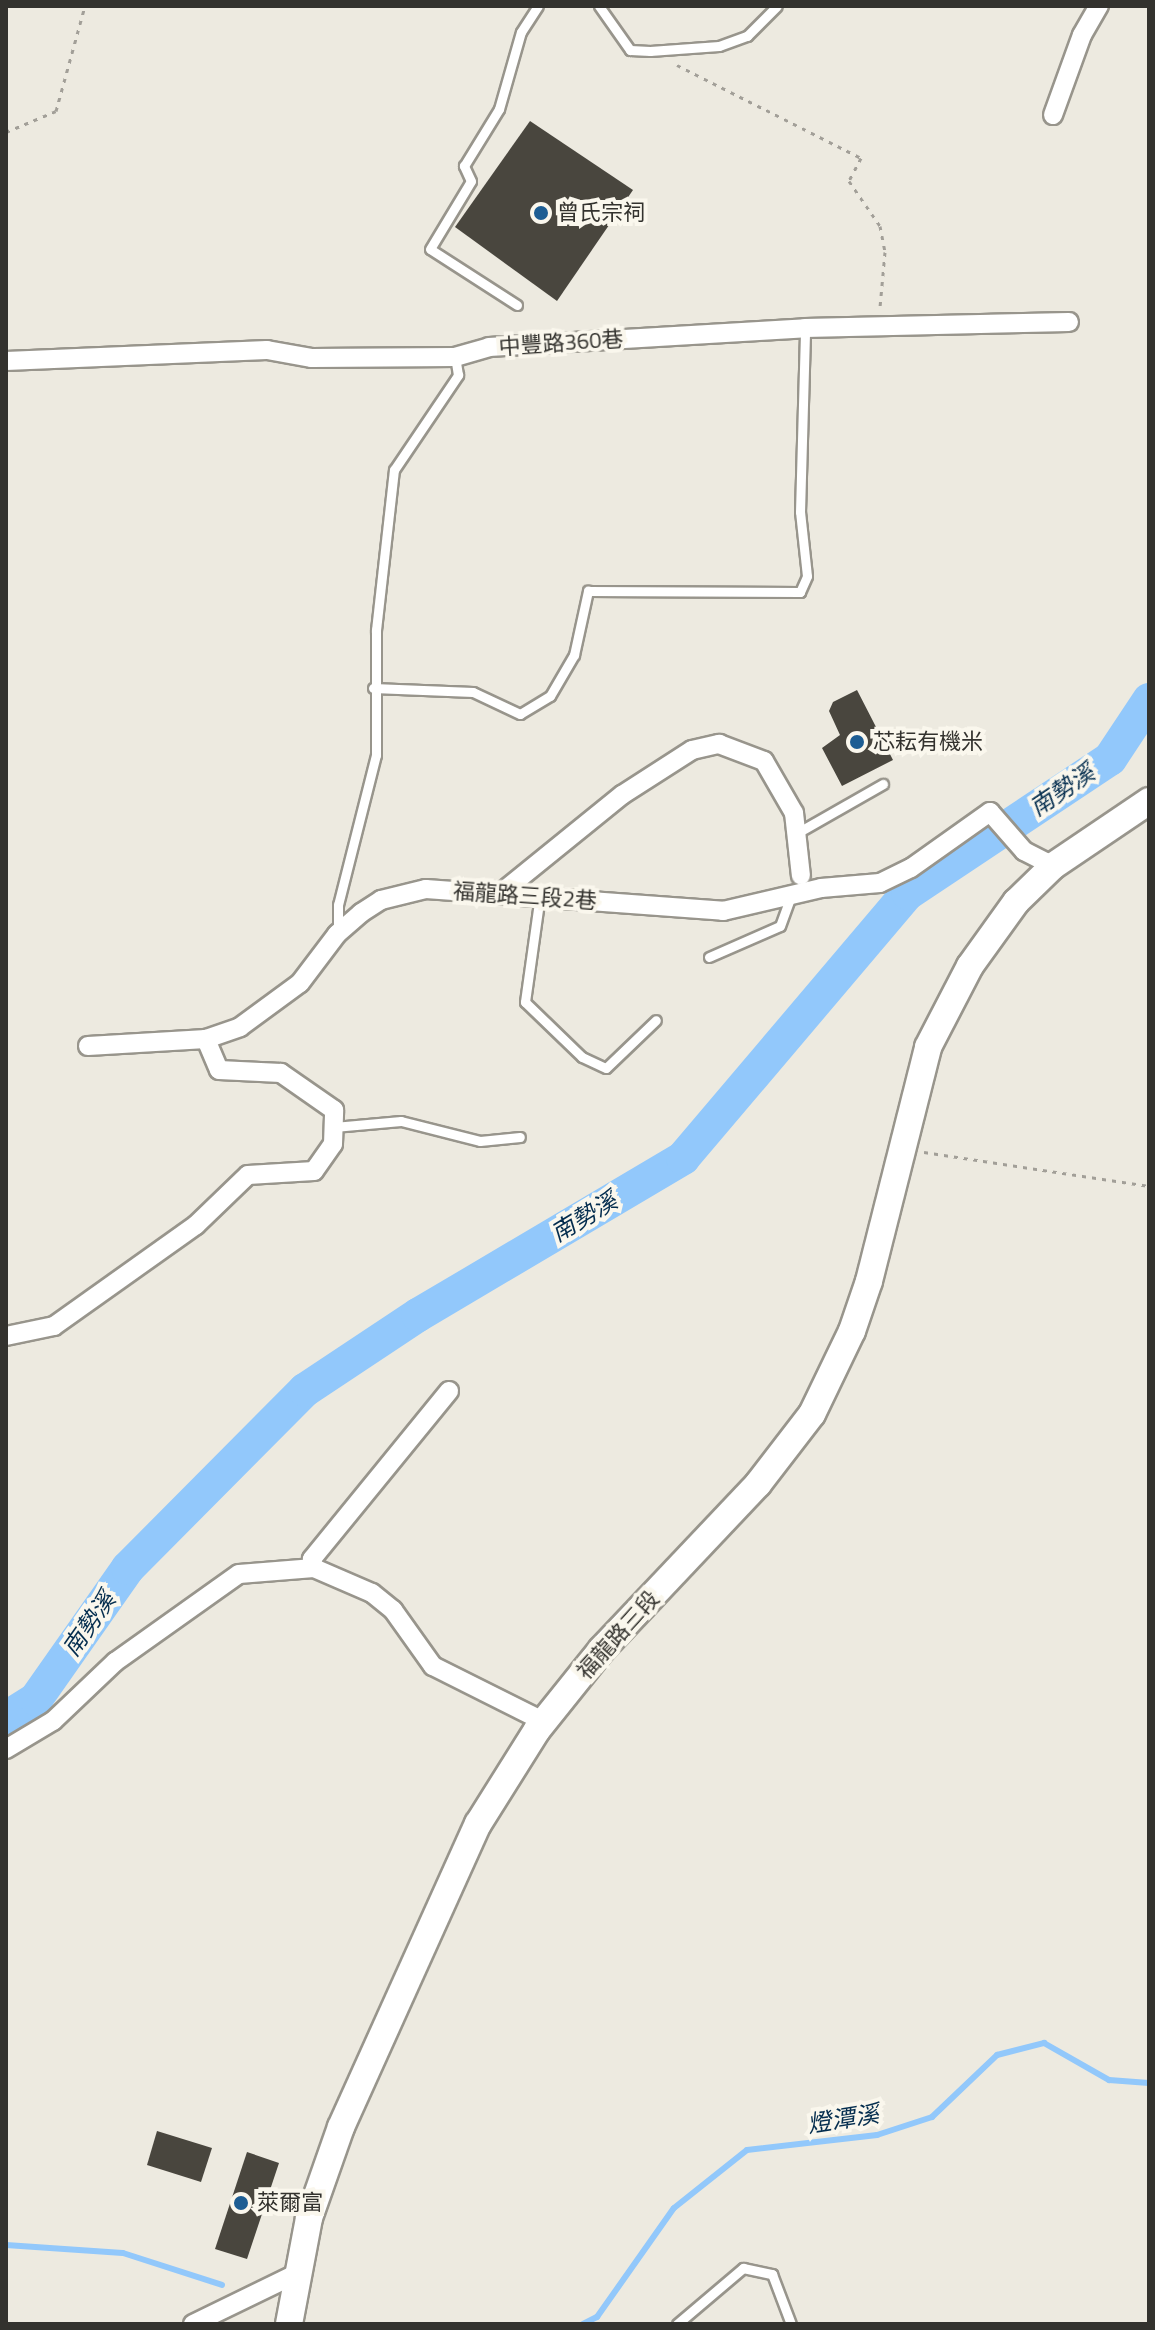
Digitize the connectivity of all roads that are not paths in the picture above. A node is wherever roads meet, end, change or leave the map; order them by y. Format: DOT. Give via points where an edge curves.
graph roads {
  1 [pos="538,6"];
  2 [pos="599,6"];
  3 [pos="777,6"];
  4 [pos="1099,6"];
  5 [pos="1053,115"];
  6 [pos="517,305"];
  7 [pos="1069,322"];
  8 [pos="805,328"];
  9 [pos="455,357"];
  10 [pos="6,361"];
  11 [pos="373,688"];
  12 [pos="883,784"];
  13 [pos="1149,801"];
  14 [pos="797,833"];
  15 [pos="1053,866"];
  16 [pos="801,876"];
  17 [pos="501,893"];
  18 [pos="540,895"];
  19 [pos="790,898"];
  20 [pos="337,934"];
  21 [pos="709,957"];
  22 [pos="656,1020"];
  23 [pos="206,1039"];
  24 [pos="88,1046"];
  25 [pos="334,1127"];
  26 [pos="520,1137"];
  27 [pos="6,1336"];
  28 [pos="449,1391"];
  29 [pos="314,1568"];
  30 [pos="543,1721"];
  31 [pos="6,1749"];
  32 [pos="296,2274"];
  33 [pos="193,2324"];
  34 [pos="289,2324"];
  35 [pos="677,2324"];
  36 [pos="791,2324"];
  1 -- 6 [label="lane" via="521,32 499,109 464,166 471,181 430,249"];
  2 -- 3 [label="lane" via="630,50 650,51 719,46 747,36"];
  4 -- 5 [label="street" via="1082,35"];
  7 -- 8 [label="street, 中豐路360巷"];
  8 -- 9 [label="street, 中豐路360巷" via="489,347"];
  8 -- 11 [label="lane" via="800,512 807,576 800,592 588,591 574,655 550,696 520,714 473,692"];
  9 -- 10 [label="street, 中豐路360巷" via="312,358 267,350"];
  9 -- 11 [label="lane" via="458,375 394,470"];
  11 -- 20 [label="lane" via="376,755 338,905"];
  12 -- 14 [label="lane"];
  13 -- 15 [label="main road, 福龍路三段"];
  14 -- 16 [label="street"];
  14 -- 17 [label="street" via="794,813 764,761 719,744 692,750 622,795"];
  15 -- 19 [label="street, 福龍路三段2巷" via="1024,851 990,812 911,868 880,883 821,888"];
  15 -- 30 [label="main road, 福龍路三段" via="1016,902 970,966 928,1047 852,1331 812,1414 788,1450 602,1649"];
  17 -- 18 [label="street, 福龍路三段2巷"];
  17 -- 20 [label="street, 福龍路三段2巷" via="403,893 381,900"];
  18 -- 19 [label="street, 福龍路三段2巷" via="705,913"];
  18 -- 22 [label="lane" via="525,1002 582,1057 606,1068"];
  19 -- 21 [label="lane" via="780,926"];
  20 -- 23 [label="street, 福龍路三段2巷" via="300,983 272,1007 240,1027"];
  23 -- 24 [label="street, 福龍路三段2巷"];
  23 -- 25 [label="street" via="219,1070 281,1073 334,1110"];
  25 -- 26 [label="lane" via="401,1121 480,1141"];
  25 -- 27 [label="street" via="333,1144 314,1171 248,1175 196,1225 54,1326"];
  28 -- 29 [label="street" via="312,1559"];
  29 -- 30 [label="street" via="372,1593 393,1610 433,1666"];
  29 -- 31 [label="street" via="239,1574 115,1662 53,1721"];
  30 -- 32 [label="main road, 福龍路三段" via="478,1824 420,1943 341,2127"];
  32 -- 33 [label="street"];
  32 -- 34 [label="main road, 福龍路三段"];
  35 -- 36 [label="lane" via="743,2268 772,2274"];
}
